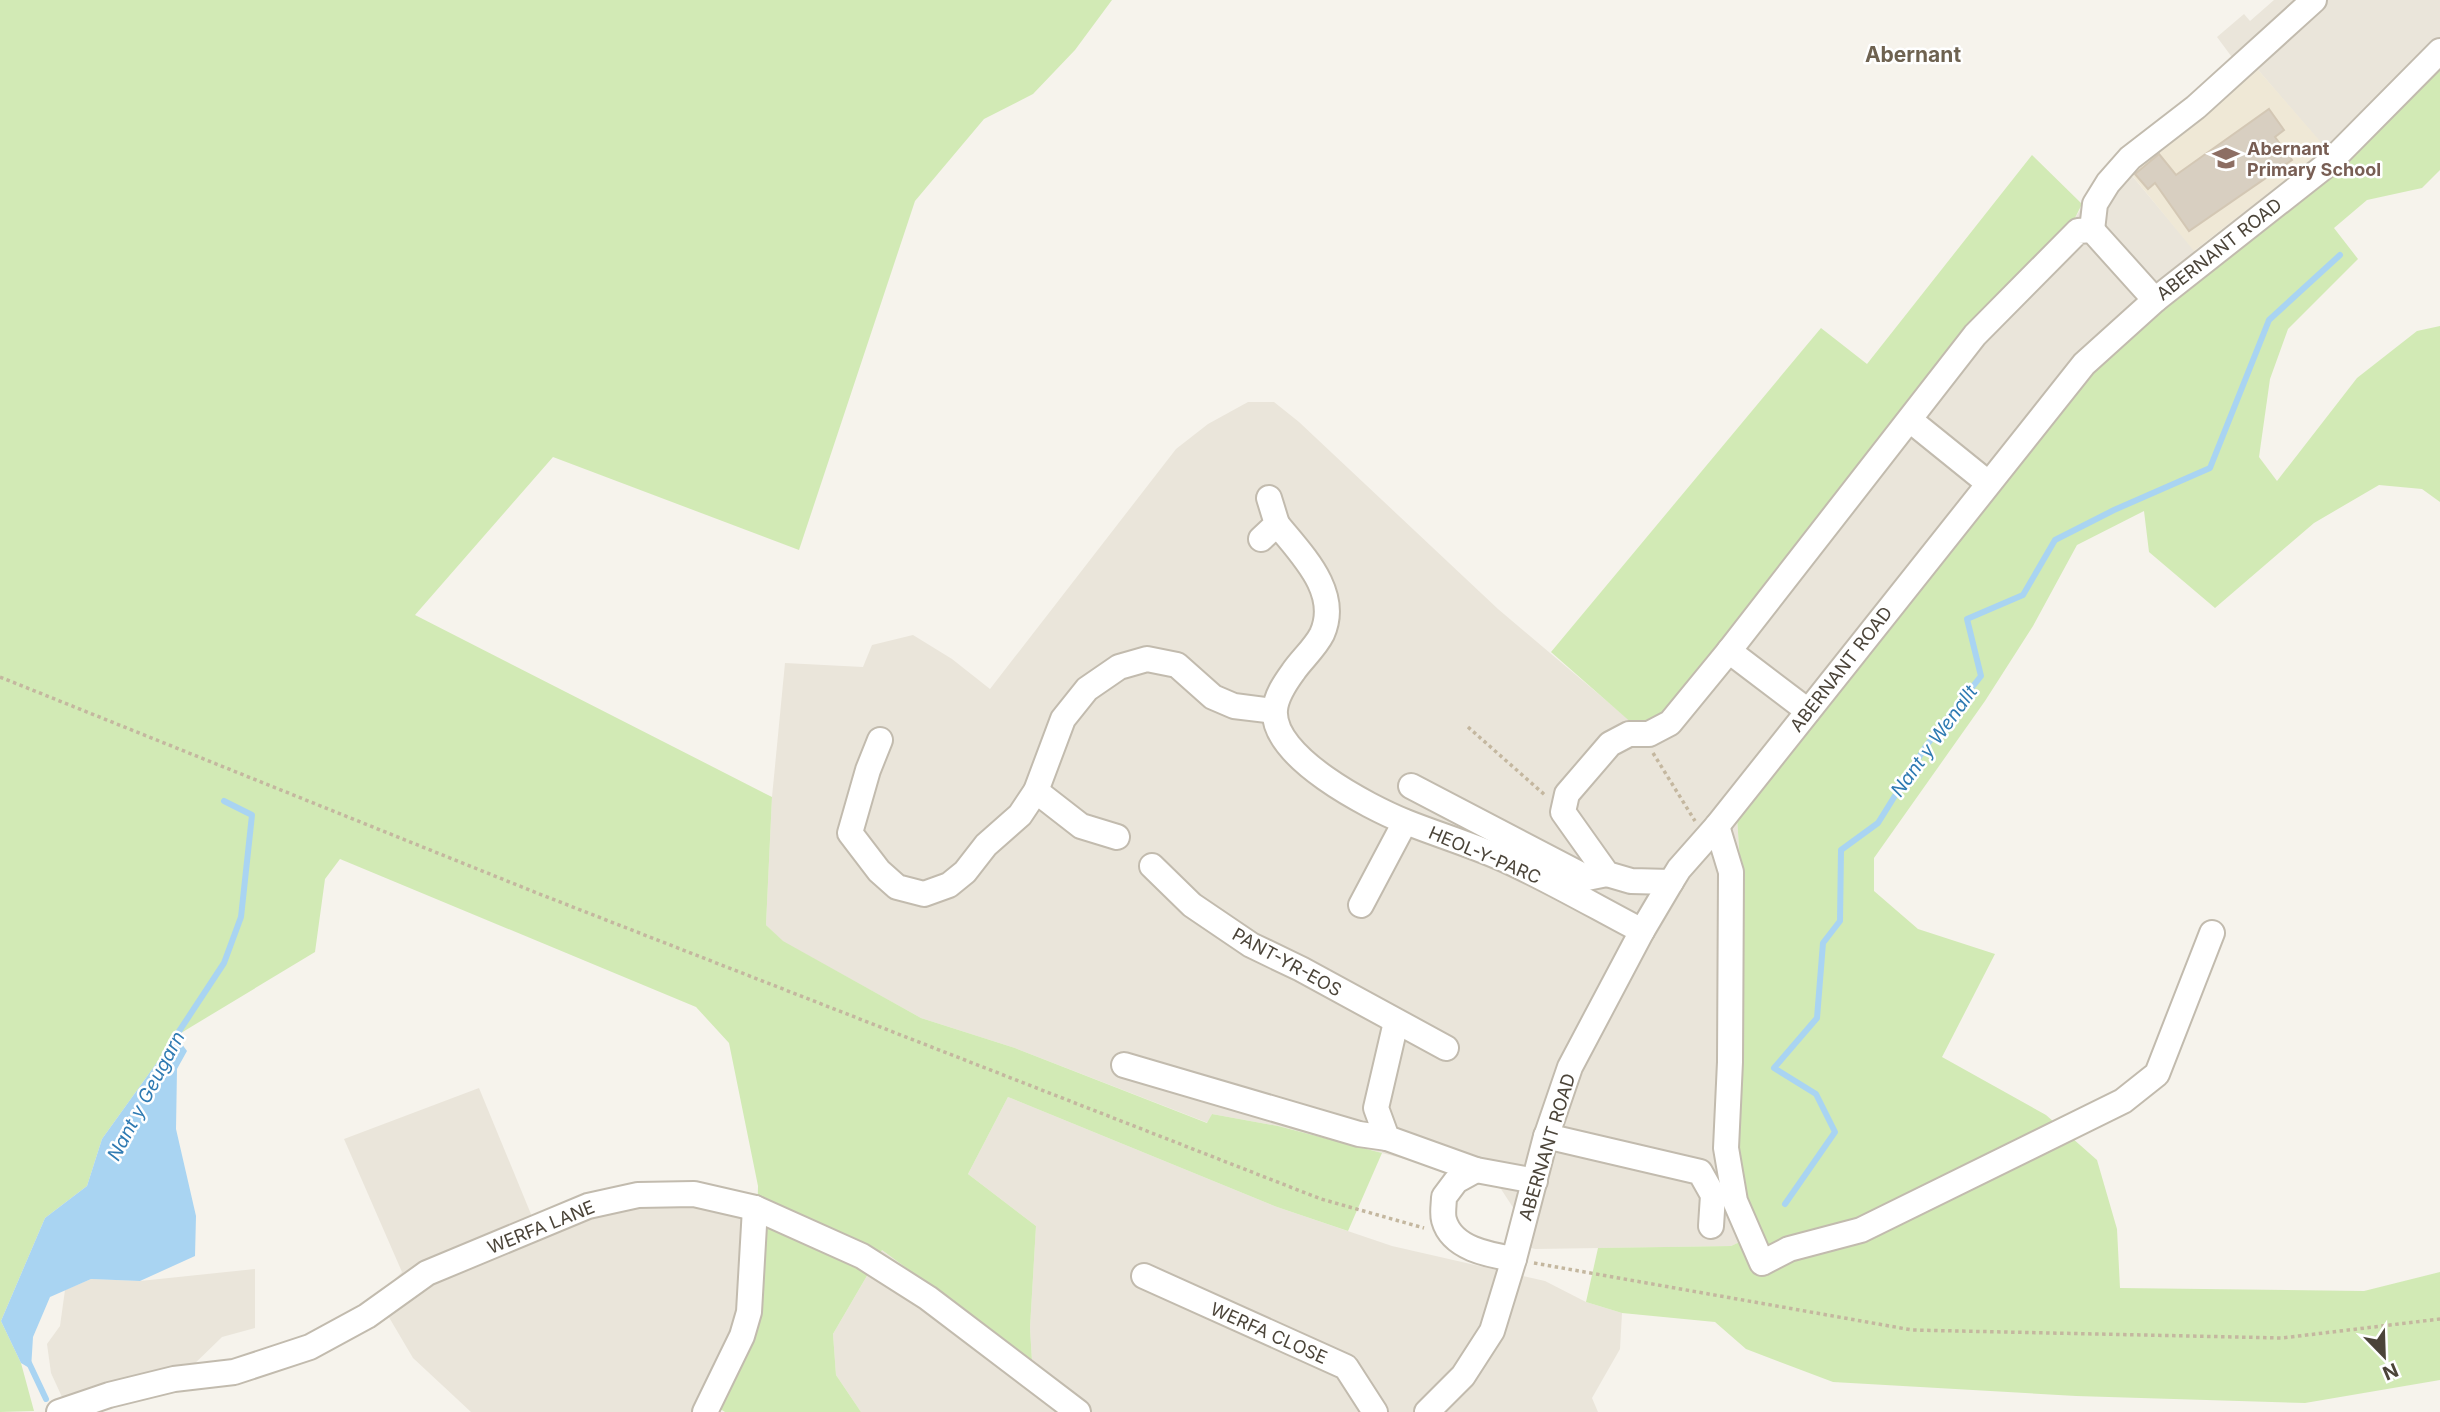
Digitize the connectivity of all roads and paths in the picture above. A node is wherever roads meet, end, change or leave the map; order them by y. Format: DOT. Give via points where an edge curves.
graph roads {
  1 [pos="2314,0"];
  2 [pos="2440,51"];
  3 [pos="2092,230"];
  4 [pos="2155,300"];
  5 [pos="1910,420"];
  6 [pos="1988,483"];
  7 [pos="1269,498"];
  8 [pos="1729,651"];
  9 [pos="0,677"];
  10 [pos="1274,711"];
  11 [pos="1808,711"];
  12 [pos="1468,727"];
  13 [pos="1649,734"];
  14 [pos="880,740"];
  15 [pos="1410,786"];
  16 [pos="1036,791"];
  17 [pos="1563,812"];
  18 [pos="1405,822"];
  19 [pos="1717,826"];
  20 [pos="1117,838"];
  21 [pos="1152,866"];
  22 [pos="1607,874"];
  23 [pos="1671,883"];
  24 [pos="1361,905"];
  25 [pos="1642,931"];
  26 [pos="2212,933"];
  27 [pos="1396,1022"];
  28 [pos="1446,1048"];
  29 [pos="1124,1065"];
  30 [pos="1546,1136"];
  31 [pos="1387,1138"];
  32 [pos="1476,1170"];
  33 [pos="1535,1181"];
  34 [pos="755,1208"];
  35 [pos="1711,1226"];
  36 [pos="1456,1238"];
  37 [pos="1514,1259"];
  38 [pos="1144,1276"];
  39 [pos="2440,1319"];
  40 [pos="59,1412"];
  41 [pos="705,1412"];
  42 [pos="1078,1412"];
  43 [pos="1375,1412"];
  44 [pos="1427,1412"];
  1 -- 3 [label="street" via="2196,107 2130,158 2095,204"];
  2 -- 4 [label="street, ABERNANT ROAD" via="2329,163"];
  3 -- 4 [label="street"];
  3 -- 5 [label="street" via="2078,231 1975,335"];
  4 -- 6 [label="street, ABERNANT ROAD" via="2084,364"];
  5 -- 6 [label="street"];
  5 -- 8 [label="street"];
  6 -- 11 [label="street, ABERNANT ROAD"];
  7 -- 10 [label="street" via="1269,531 1307,561 1324,589 1328,617 1321,637 1281,689"];
  8 -- 11 [label="street"];
  8 -- 13 [label="street" via="1670,723"];
  9 -- 36 [label="path" via="1308,1194"];
  10 -- 16 [label="street" via="1234,706 1213,697 1177,666 1147,659 1119,667 1087,689 1063,719"];
  10 -- 18 [label="street, HEOL-Y-PARC" via="1280,733 1298,757 1328,780"];
  11 -- 19 [label="street, ABERNANT ROAD"];
  12 -- 17 [label="path"];
  13 -- 17 [label="street" via="1629,734 1610,744 1567,794"];
  13 -- 19 [label="path" via="1651,749 1696,822"];
  14 -- 16 [label="street" via="850,833 897,887 923,894 949,885 1020,815"];
  15 -- 22 [label="street" via="1587,878"];
  16 -- 20 [label="street" via="1081,826"];
  17 -- 22 [label="street"];
  18 -- 24 [label="street"];
  18 -- 25 [label="street, HEOL-Y-PARC" via="1513,863"];
  19 -- 23 [label="street, ABERNANT ROAD"];
  19 -- 26 [label="street" via="1731,872 1726,1148 1735,1201 1762,1263 1789,1248 1861,1230 2123,1101 2157,1074"];
  21 -- 27 [label="street, PANT-YR-EOS" via="1192,905 1251,945"];
  22 -- 23 [label="street" via="1631,881"];
  23 -- 25 [label="street, ABERNANT ROAD"];
  25 -- 30 [label="street, ABERNANT ROAD" via="1570,1067"];
  27 -- 28 [label="street, PANT-YR-EOS"];
  27 -- 31 [label="street" via="1376,1108"];
  29 -- 31 [label="street" via="1359,1134"];
  30 -- 33 [label="street, ABERNANT ROAD"];
  30 -- 35 [label="street" via="1700,1172 1713,1195"];
  31 -- 32 [label="street"];
  32 -- 33 [label="street"];
  32 -- 36 [label="street" via="1456,1181 1444,1197 1444,1221"];
  33 -- 37 [label="street, ABERNANT ROAD"];
  34 -- 40 [label="street, WERFA LANE" via="694,1194 638,1195 588,1206 427,1273 368,1316 310,1347 234,1371 174,1379"];
  34 -- 41 [label="street" via="749,1312"];
  34 -- 42 [label="street, WERFA LANE" via="862,1256 928,1298"];
  36 -- 37 [label="street" via="1479,1252"];
  37 -- 39 [label="path" via="1912,1330 2282,1338"];
  37 -- 44 [label="street, ABERNANT ROAD" via="1492,1331 1463,1376"];
  38 -- 43 [label="street, WERFA CLOSE" via="1346,1367"];
}
